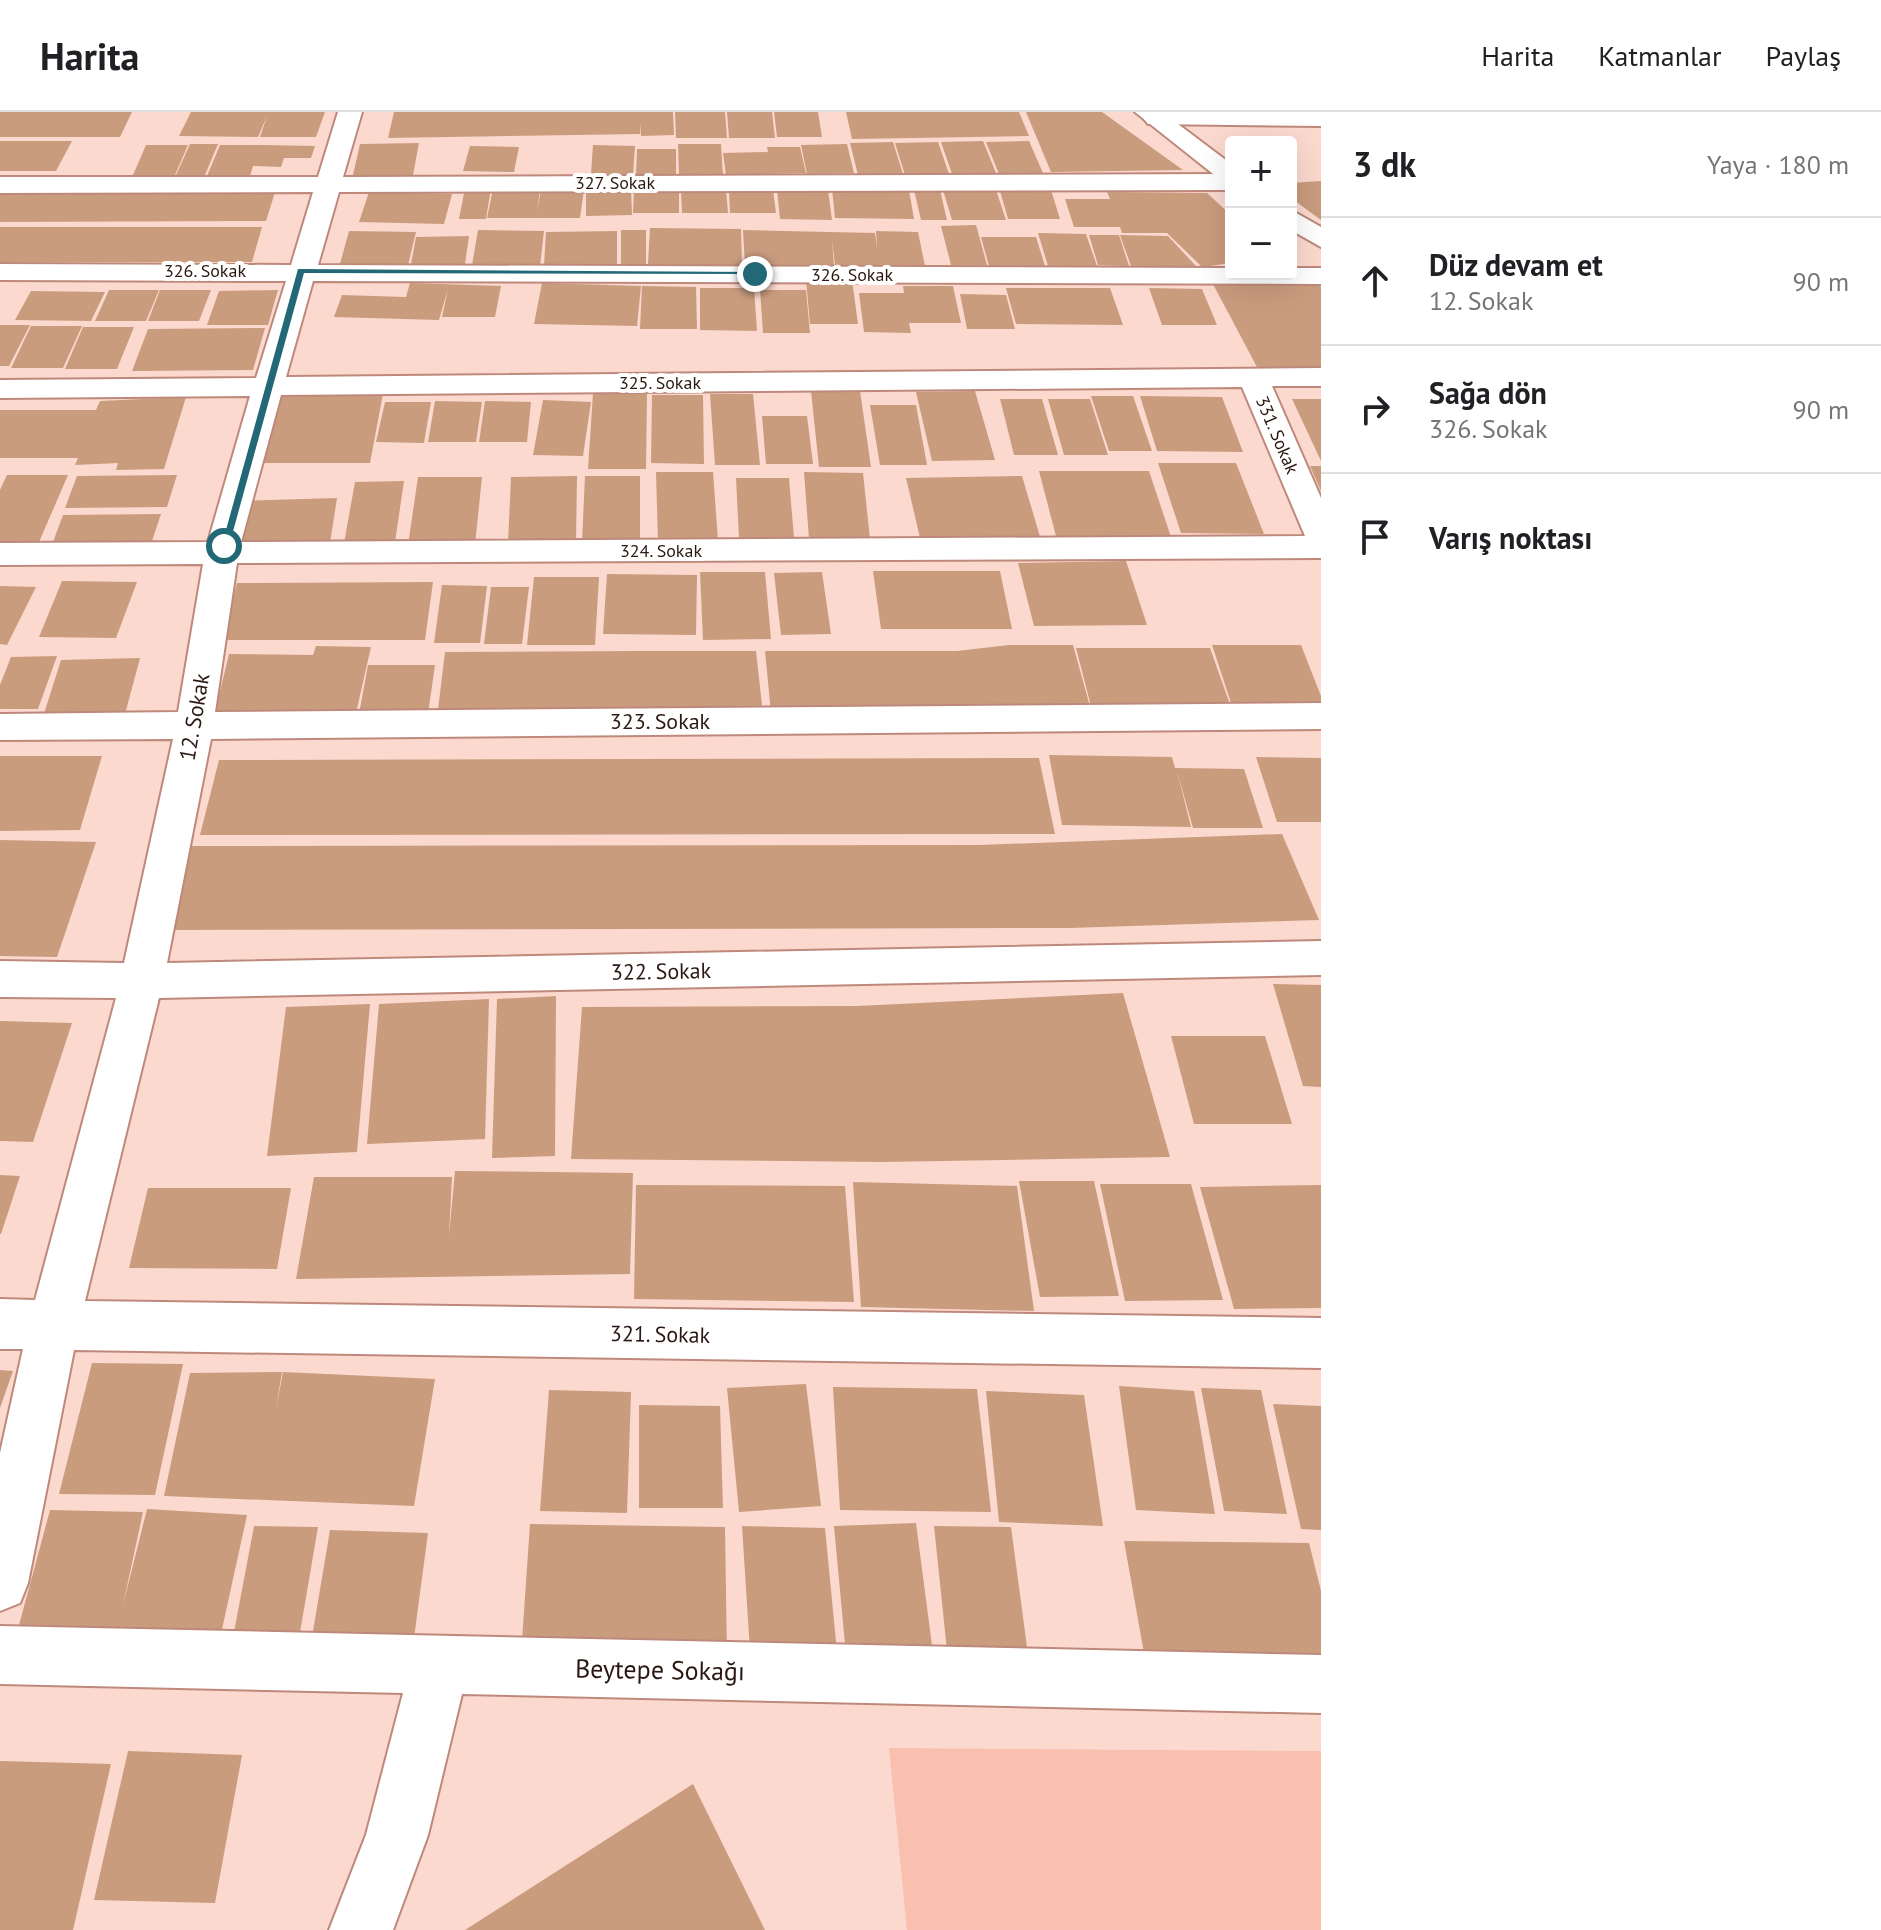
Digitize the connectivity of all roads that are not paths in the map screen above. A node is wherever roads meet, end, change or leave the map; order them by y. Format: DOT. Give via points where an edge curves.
graph roads {
  1 [pos="350,112"];
  2 [pos="1151,115"];
  3 [pos="1214,115"];
  4 [pos="1321,119"];
  5 [pos="1225,171"];
  6 [pos="1225,182"];
  7 [pos="326,183"];
  8 [pos="0,185"];
  9 [pos="1297,222"];
  10 [pos="1321,239"];
  11 [pos="301,271"];
  12 [pos="0,272"];
  13 [pos="1321,276"];
  14 [pos="1321,377"];
  15 [pos="1253,378"];
  16 [pos="267,386"];
  17 [pos="0,389"];
  18 [pos="1321,536"];
  19 [pos="1321,547"];
  20 [pos="224,553"];
  21 [pos="0,554"];
  22 [pos="1321,716"];
  23 [pos="195,725"];
  24 [pos="0,727"];
  25 [pos="1321,958"];
  26 [pos="0,979"];
  27 [pos="142,981"];
  28 [pos="0,1324"];
  29 [pos="53,1326"];
  30 [pos="1321,1343"];
  31 [pos="0,1583"];
  32 [pos="0,1655"];
  33 [pos="440,1665"];
  34 [pos="1321,1684"];
  35 [pos="361,1930"];
  1 -- 7 [label="street, 12. Sokak"];
  2 -- 3 [label="street"];
  2 -- 5 [label="street"];
  3 -- 4 [label="street"];
  6 -- 7 [label="street, 327. Sokak"];
  7 -- 8 [label="street, 327. Sokak"];
  7 -- 11 [label="street, 12. Sokak"];
  9 -- 10 [label="street"];
  11 -- 12 [label="street, 326. Sokak"];
  11 -- 13 [label="street, 326. Sokak"];
  11 -- 16 [label="street, 12. Sokak"];
  14 -- 15 [label="street, 325. Sokak"];
  15 -- 16 [label="street, 325. Sokak"];
  15 -- 18 [label="street, 331. Sokak"];
  16 -- 17 [label="street, 325. Sokak"];
  16 -- 20 [label="street, 12. Sokak"];
  19 -- 20 [label="street, 324. Sokak"];
  20 -- 21 [label="street, 324. Sokak"];
  20 -- 23 [label="street, 12. Sokak"];
  22 -- 23 [label="street, 323. Sokak"];
  23 -- 24 [label="street, 323. Sokak"];
  23 -- 27 [label="street, 12. Sokak"];
  25 -- 27 [label="street, 322. Sokak"];
  26 -- 27 [label="street, 322. Sokak"];
  27 -- 29 [label="street, 12. Sokak"];
  28 -- 29 [label="street, 321. Sokak"];
  29 -- 30 [label="street, 321. Sokak"];
  29 -- 31 [label="street, 12. Sokak"];
  32 -- 33 [label="street, Beytepe Sokağı"];
  33 -- 34 [label="street, Beytepe Sokağı"];
  33 -- 35 [label="street" via="397,1835"];
}
